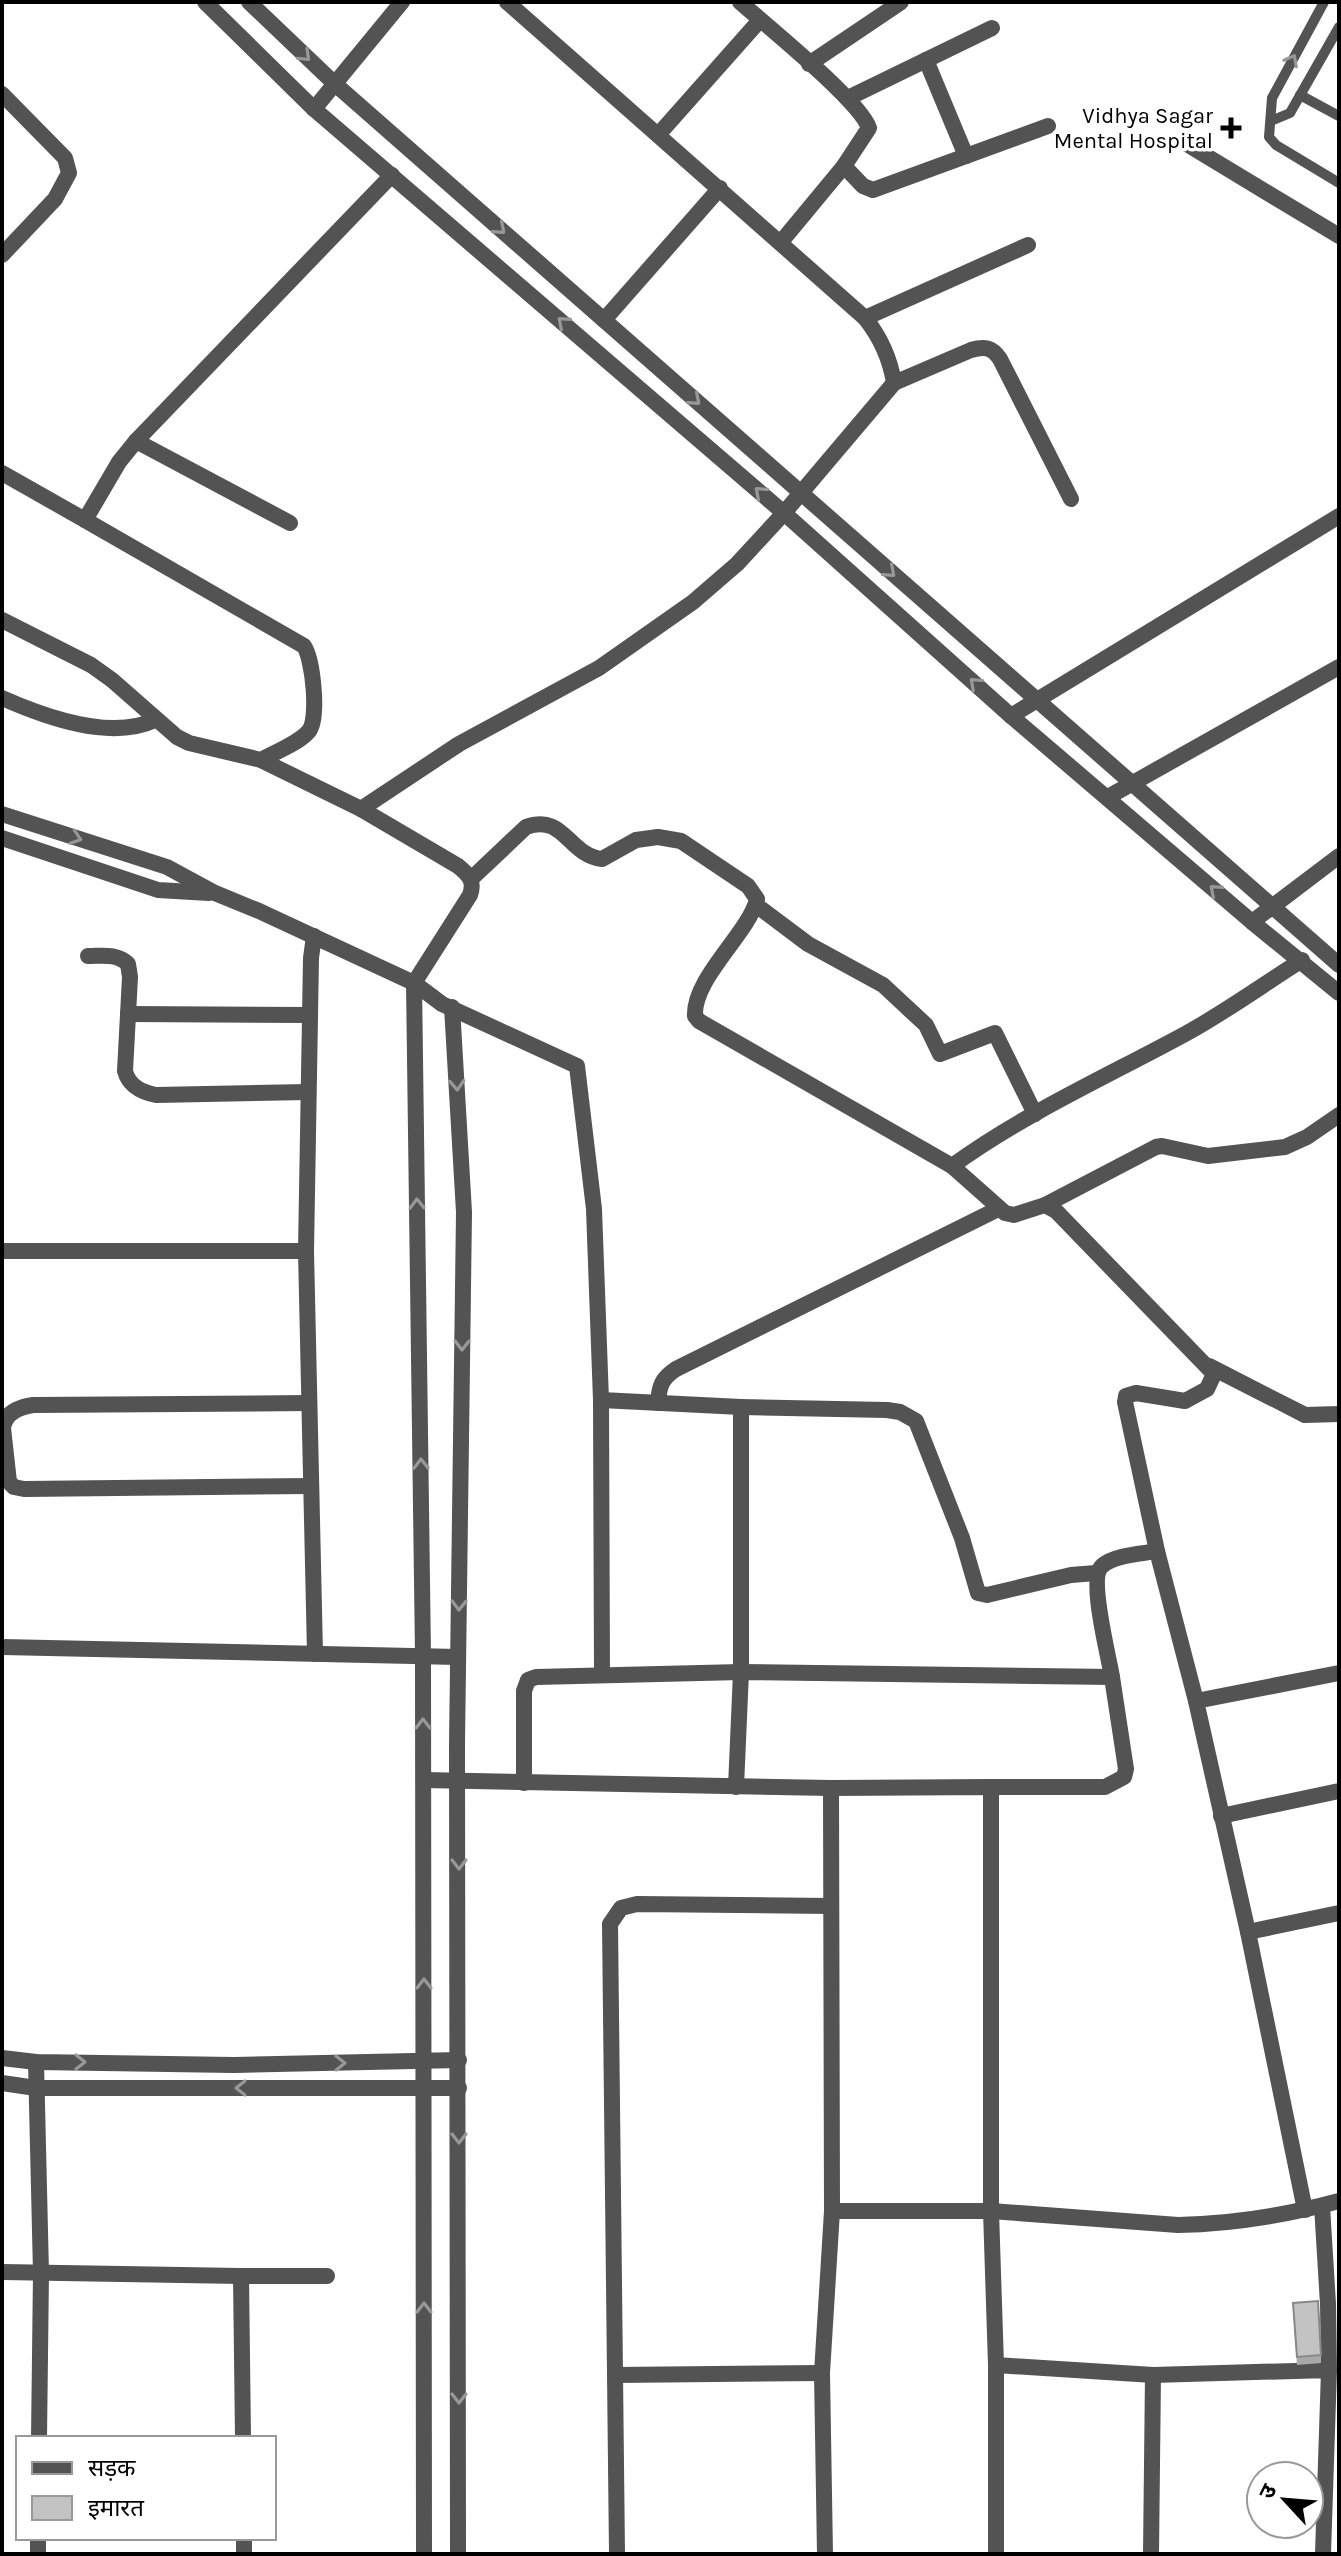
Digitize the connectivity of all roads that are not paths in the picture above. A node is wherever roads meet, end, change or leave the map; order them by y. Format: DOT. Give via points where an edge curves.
graph roads {
  1 [pos="205,2"];
  2 [pos="249,2"];
  3 [pos="402,2"];
  4 [pos="507,2"];
  5 [pos="740,2"];
  6 [pos="901,2"];
  7 [pos="1324,2"];
  8 [pos="760,20"];
  9 [pos="1339,27"];
  10 [pos="992,28"];
  11 [pos="926,60"];
  12 [pos="809,64"];
  13 [pos="335,84"];
  14 [pos="2,94"];
  15 [pos="1300,95"];
  16 [pos="848,98"];
  17 [pos="314,109"];
  18 [pos="1339,116"];
  19 [pos="1271,121"];
  20 [pos="1048,126"];
  21 [pos="658,135"];
  22 [pos="1185,143"];
  23 [pos="966,156"];
  24 [pos="844,166"];
  25 [pos="392,175"];
  26 [pos="1339,183"];
  27 [pos="720,188"];
  28 [pos="1339,236"];
  29 [pos="781,242"];
  30 [pos="1028,245"];
  31 [pos="2,255"];
  32 [pos="865,318"];
  33 [pos="604,320"];
  34 [pos="894,383"];
  35 [pos="136,441"];
  36 [pos="2,473"];
  37 [pos="801,494"];
  38 [pos="1071,499"];
  39 [pos="784,513"];
  40 [pos="1339,516"];
  41 [pos="85,520"];
  42 [pos="290,523"];
  43 [pos="2,620"];
  44 [pos="1339,667"];
  45 [pos="2,698"];
  46 [pos="1036,701"];
  47 [pos="1011,716"];
  48 [pos="155,720"];
  49 [pos="261,760"];
  50 [pos="1132,783"];
  51 [pos="1108,797"];
  52 [pos="361,809"];
  53 [pos="2,814"];
  54 [pos="2,838"];
  55 [pos="1339,856"];
  56 [pos="471,879"];
  57 [pos="215,893"];
  58 [pos="756,905"];
  59 [pos="1272,907"];
  60 [pos="1252,922"];
  61 [pos="314,936"];
  62 [pos="88,956"];
  63 [pos="1302,960"];
  64 [pos="1339,965"];
  65 [pos="414,983"];
  66 [pos="1339,993"];
  67 [pos="452,1007"];
  68 [pos="128,1014"];
  69 [pos="310,1015"];
  70 [pos="308,1092"];
  71 [pos="1035,1114"];
  72 [pos="1339,1115"];
  73 [pos="952,1166"];
  74 [pos="1045,1205"];
  75 [pos="998,1209"];
  76 [pos="2,1251"];
  77 [pos="306,1251"];
  78 [pos="1209,1366"];
  79 [pos="601,1400"];
  80 [pos="309,1403"];
  81 [pos="658,1403"];
  82 [pos="741,1407"];
  83 [pos="1339,1414"];
  84 [pos="311,1486"];
  85 [pos="1157,1551"];
  86 [pos="1096,1573"];
  87 [pos="2,1647"];
  88 [pos="315,1654"];
  89 [pos="423,1656"];
  90 [pos="458,1657"];
  91 [pos="741,1672"];
  92 [pos="1339,1673"];
  93 [pos="602,1675"];
  94 [pos="1112,1677"];
  95 [pos="1196,1701"];
  96 [pos="424,1780"];
  97 [pos="459,1781"];
  98 [pos="524,1783"];
  99 [pos="736,1787"];
  100 [pos="991,1787"];
  101 [pos="831,1788"];
  102 [pos="1339,1791"];
  103 [pos="1221,1816"];
  104 [pos="831,1906"];
  105 [pos="1339,1913"];
  106 [pos="1248,1932"];
  107 [pos="2,2058"];
  108 [pos="459,2060"];
  109 [pos="36,2062"];
  110 [pos="424,2062"];
  111 [pos="2,2083"];
  112 [pos="424,2087"];
  113 [pos="36,2088"];
  114 [pos="459,2088"];
  115 [pos="1339,2201"];
  116 [pos="1322,2206"];
  117 [pos="1305,2210"];
  118 [pos="832,2211"];
  119 [pos="991,2211"];
  120 [pos="2,2272"];
  121 [pos="41,2273"];
  122 [pos="241,2276"];
  123 [pos="327,2276"];
  124 [pos="996,2365"];
  125 [pos="1329,2370"];
  126 [pos="822,2373"];
  127 [pos="616,2375"];
  128 [pos="1153,2375"];
  129 [pos="39,2436"];
  130 [pos="243,2436"];
  131 [pos="424,2554"];
  132 [pos="458,2554"];
  133 [pos="617,2554"];
  134 [pos="825,2554"];
  135 [pos="996,2554"];
  136 [pos="1151,2554"];
  137 [pos="1323,2554"];
  1 -- 17 [label="street"];
  2 -- 13 [label="street, one-way"];
  3 -- 13 [label="street"];
  4 -- 21 [label="street"];
  5 -- 8 [label="street"];
  6 -- 12 [label="street"];
  19 -- 7 [label="lane, one-way" via="1272,98"];
  8 -- 12 [label="street"];
  8 -- 21 [label="street"];
  9 -- 15 [label="lane"];
  10 -- 11 [label="street"];
  11 -- 16 [label="street"];
  11 -- 23 [label="street"];
  12 -- 16 [label="street"];
  13 -- 17 [label="street"];
  13 -- 33 [label="street, one-way"];
  14 -- 31 [label="street" via="65,158 69,173 55,199"];
  15 -- 18 [label="lane"];
  15 -- 19 [label="lane" via="1290,113"];
  16 -- 24 [label="street" via="869,128"];
  17 -- 25 [label="street"];
  19 -- 26 [label="lane" via="1271,142"];
  20 -- 23 [label="street"];
  21 -- 27 [label="street"];
  22 -- 28 [label="street"];
  23 -- 24 [label="street" via="873,190"];
  24 -- 29 [label="street"];
  25 -- 35 [label="street"];
  39 -- 25 [label="street, one-way"];
  27 -- 29 [label="street"];
  27 -- 33 [label="street"];
  29 -- 32 [label="street"];
  30 -- 32 [label="street"];
  32 -- 34 [label="street" via="885,349"];
  33 -- 37 [label="street, one-way"];
  34 -- 37 [label="street"];
  34 -- 38 [label="street" via="971,350 992,349"];
  35 -- 41 [label="street"];
  35 -- 42 [label="street"];
  36 -- 41 [label="street"];
  37 -- 39 [label="street"];
  37 -- 46 [label="street, one-way"];
  47 -- 39 [label="street, one-way"];
  39 -- 52 [label="street" via="737,564 651,633 599,668 459,744"];
  40 -- 46 [label="street"];
  41 -- 49 [label="street" via="298,642 308,653 313,724 306,735"];
  43 -- 48 [label="street" via="91,665"];
  44 -- 50 [label="street"];
  45 -- 48 [label="street" via="74,723 129,727"];
  46 -- 47 [label="street"];
  46 -- 50 [label="street"];
  47 -- 51 [label="street"];
  48 -- 49 [label="street" via="189,743"];
  49 -- 52 [label="street"];
  50 -- 51 [label="street"];
  50 -- 59 [label="street"];
  60 -- 51 [label="street, one-way"];
  52 -- 56 [label="street"];
  53 -- 57 [label="street, one-way" via="167,867"];
  54 -- 57 [label="street" via="158,890"];
  55 -- 59 [label="street"];
  56 -- 58 [label="street" via="526,827 545,823 582,853 602,859 636,840 681,841 748,886"];
  56 -- 65 [label="street" via="470,895"];
  57 -- 61 [label="street"];
  58 -- 71 [label="street" via="808,944 883,985 926,1025 940,1054 995,1033"];
  58 -- 73 [label="street" via="723,953 698,999 695,1016"];
  59 -- 60 [label="street"];
  59 -- 64 [label="street"];
  60 -- 63 [label="street"];
  61 -- 65 [label="street"];
  61 -- 69 [label="street"];
  62 -- 68 [label="street" via="120,958 128,964"];
  63 -- 66 [label="street"];
  63 -- 71 [label="street" via="1191,1031"];
  65 -- 67 [label="street"];
  89 -- 65 [label="street, one-way"];
  67 -- 79 [label="street" via="577,1066 594,1209"];
  67 -- 90 [label="street, one-way" via="464,1212"];
  68 -- 69 [label="street"];
  68 -- 70 [label="street" via="125,1071 131,1084 148,1094"];
  69 -- 70 [label="street"];
  70 -- 77 [label="street"];
  71 -- 73 [label="street"];
  72 -- 74 [label="street" via="1285,1147 1208,1156 1156,1147"];
  73 -- 75 [label="street"];
  74 -- 75 [label="street" via="1010,1215"];
  74 -- 78 [label="street"];
  75 -- 81 [label="street" via="676,1369 663,1379"];
  76 -- 77 [label="street"];
  77 -- 80 [label="street"];
  78 -- 83 [label="street" via="1305,1415"];
  78 -- 85 [label="street" via="1214,1374 1210,1384 1185,1401 1126,1396"];
  79 -- 81 [label="street"];
  79 -- 93 [label="street"];
  80 -- 84 [label="street"];
  80 -- 84 [label="street" via="33,1405 18,1407 3,1428 9,1482 24,1489"];
  81 -- 82 [label="street"];
  82 -- 86 [label="street" via="887,1410 910,1416 944,1489 978,1593"];
  82 -- 91 [label="street"];
  84 -- 88 [label="street"];
  85 -- 86 [label="street" via="1112,1561"];
  85 -- 95 [label="street"];
  86 -- 94 [label="street"];
  87 -- 88 [label="street"];
  88 -- 89 [label="street"];
  89 -- 90 [label="street"];
  96 -- 89 [label="street, one-way"];
  90 -- 97 [label="street"];
  91 -- 93 [label="street"];
  91 -- 94 [label="street"];
  91 -- 99 [label="street"];
  92 -- 95 [label="street"];
  93 -- 98 [label="street" via="528,1680"];
  94 -- 100 [label="street" via="1124,1777 1105,1787"];
  95 -- 103 [label="street"];
  96 -- 97 [label="street"];
  110 -- 96 [label="street, one-way"];
  97 -- 98 [label="street"];
  97 -- 108 [label="street, one-way"];
  98 -- 99 [label="street"];
  99 -- 101 [label="street"];
  100 -- 101 [label="street"];
  100 -- 119 [label="street"];
  101 -- 104 [label="street"];
  102 -- 103 [label="street"];
  103 -- 106 [label="street"];
  104 -- 118 [label="street"];
  104 -- 127 [label="street" via="637,1904 614,1915 610,1924"];
  105 -- 106 [label="street"];
  106 -- 117 [label="street"];
  107 -- 109 [label="street"];
  108 -- 110 [label="street"];
  108 -- 114 [label="street"];
  109 -- 110 [label="street, one-way"];
  109 -- 113 [label="street"];
  110 -- 112 [label="street"];
  111 -- 113 [label="street"];
  112 -- 113 [label="street, one-way"];
  112 -- 114 [label="street"];
  131 -- 112 [label="street, one-way"];
  113 -- 121 [label="street"];
  114 -- 132 [label="street, one-way"];
  115 -- 116 [label="street"];
  116 -- 117 [label="street"];
  116 -- 125 [label="street"];
  117 -- 119 [label="street" via="1178,2225"];
  118 -- 119 [label="street"];
  118 -- 126 [label="street"];
  119 -- 124 [label="street"];
  120 -- 121 [label="street"];
  121 -- 122 [label="street"];
  121 -- 129 [label="street"];
  122 -- 123 [label="street"];
  122 -- 130 [label="street"];
  124 -- 128 [label="street"];
  124 -- 135 [label="street"];
  125 -- 128 [label="street"];
  125 -- 137 [label="street"];
  126 -- 127 [label="street"];
  126 -- 134 [label="street"];
  127 -- 133 [label="street"];
  128 -- 136 [label="street"];
}
